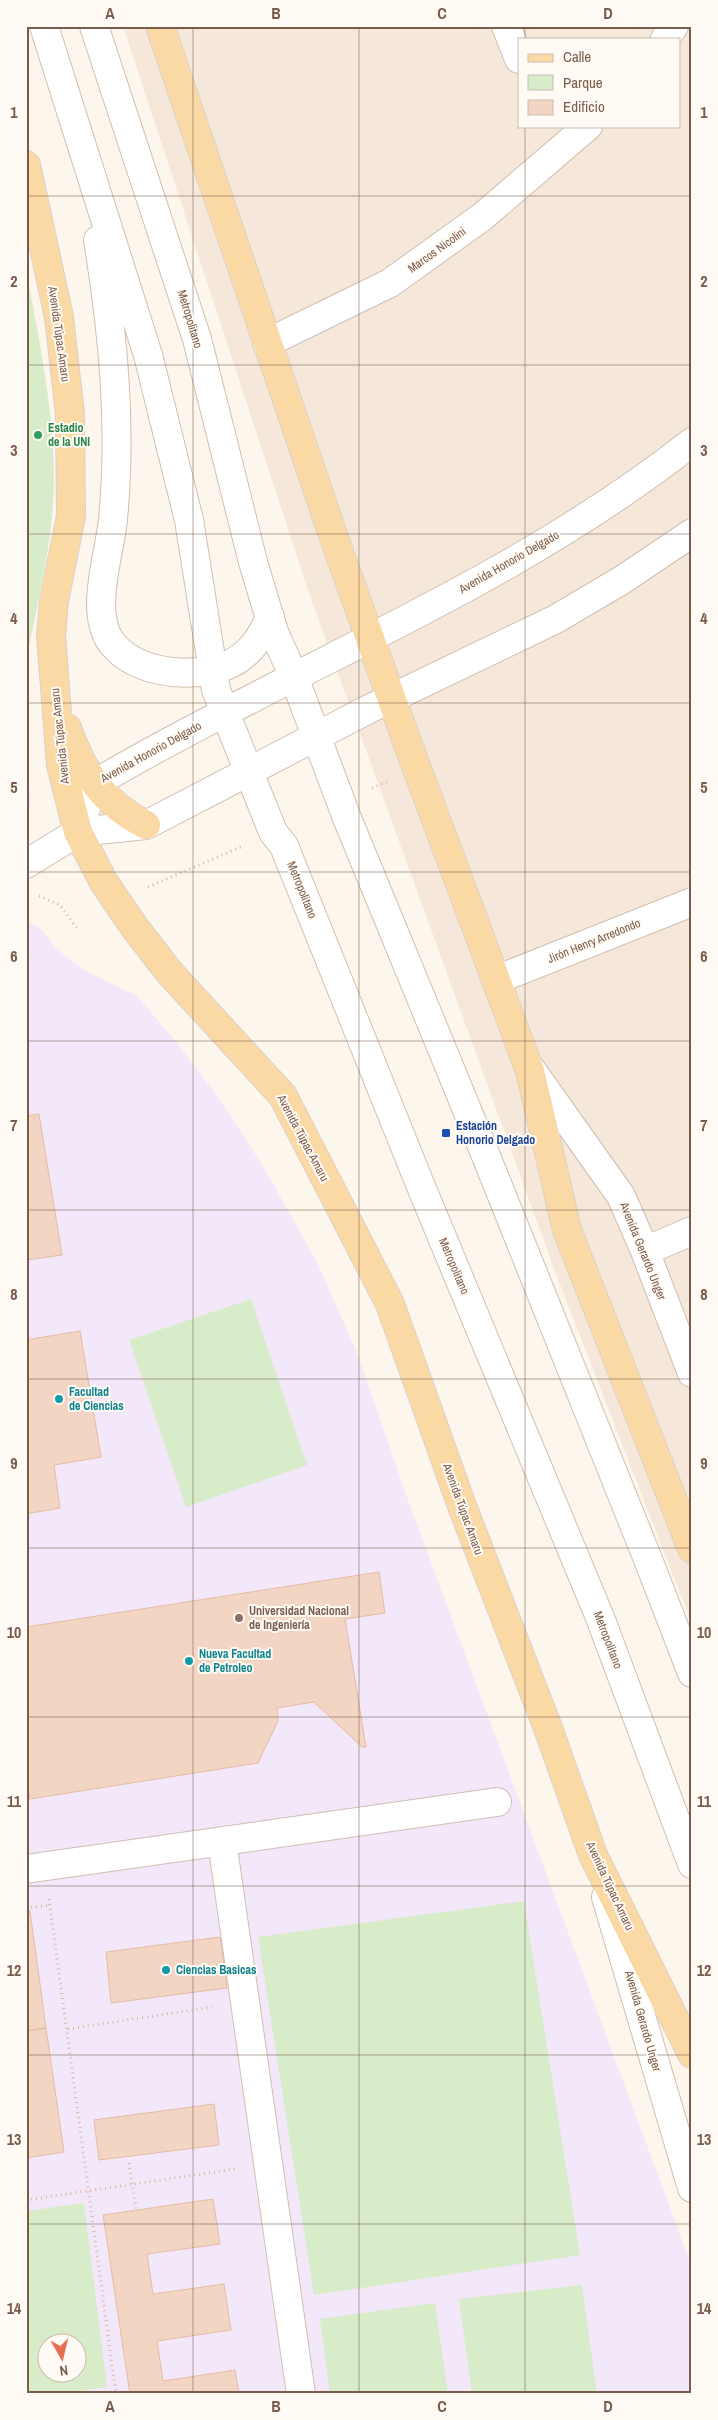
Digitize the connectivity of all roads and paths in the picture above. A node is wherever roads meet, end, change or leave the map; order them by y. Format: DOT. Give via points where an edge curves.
graph roads {
  1 [pos="44,26"];
  2 [pos="94,26"];
  3 [pos="160,26"];
  4 [pos="506,26"];
  5 [pos="674,26"];
  6 [pos="666,38"];
  7 [pos="518,56"];
  8 [pos="574,131"];
  9 [pos="86,159"];
  10 [pos="26,165"];
  11 [pos="266,343"];
  12 [pos="692,442"];
  13 [pos="692,533"];
  14 [pos="270,617"];
  15 [pos="371,639"];
  16 [pos="212,670"];
  17 [pos="294,677"];
  18 [pos="55,694"];
  19 [pos="392,699"];
  20 [pos="224,713"];
  21 [pos="314,737"];
  22 [pos="248,770"];
  23 [pos="94,784"];
  24 [pos="146,825"];
  25 [pos="78,832"];
  26 [pos="26,864"];
  27 [pos="34,895"];
  28 [pos="692,902"];
  29 [pos="78,930"];
  30 [pos="496,980"];
  31 [pos="527,1064"];
  32 [pos="692,1231"];
  33 [pos="645,1252"];
  34 [pos="692,1373"];
  35 [pos="692,1549"];
  36 [pos="692,1673"];
  37 [pos="498,1802"];
  38 [pos="222,1841"];
  39 [pos="593,1855"];
  40 [pos="692,1864"];
  41 [pos="35,1868"];
  42 [pos="50,1905"];
  43 [pos="26,1908"];
  44 [pos="245,2002"];
  45 [pos="68,2028"];
  46 [pos="692,2054"];
  47 [pos="129,2163"];
  48 [pos="268,2164"];
  49 [pos="132,2185"];
  50 [pos="692,2188"];
  51 [pos="90,2192"];
  52 [pos="26,2200"];
  53 [pos="136,2210"];
  54 [pos="116,2394"];
  55 [pos="301,2394"];
  1 -- 9 [label="street, Metropolitano"];
  2 -- 14 [label="street, Metropolitano" via="197,339"];
  3 -- 11 [label="main road"];
  4 -- 7 [label="street"];
  5 -- 6 [label="street"];
  8 -- 11 [label="street, Marcos Nicolini" via="482,217 390,284"];
  9 -- 16 [label="street, Metropolitano" via="148,355 176,468 197,565"];
  9 -- 16 [label="street, Metropolitano" via="112,350 117,435 113,520 102,586 104,627 111,642 141,664 184,673"];
  10 -- 18 [label="main road, Avenida Túpac Amaru" via="59,316 70,414 72,498 52,617"];
  11 -- 15 [label="main road"];
  12 -- 15 [label="street, Avenida Honorio Delgado" via="587,516"];
  13 -- 19 [label="street" via="556,619"];
  14 -- 16 [label="street, Metropolitano" via="250,652"];
  14 -- 17 [label="street, Metropolitano"];
  15 -- 17 [label="street, Avenida Honorio Delgado"];
  15 -- 19 [label="main road"];
  16 -- 20 [label="street, Metropolitano"];
  17 -- 20 [label="street, Avenida Honorio Delgado"];
  17 -- 21 [label="street, Metropolitano"];
  18 -- 23 [label="main road" via="79,759"];
  18 -- 25 [label="main road, Avenida Túpac Amaru" via="61,765"];
  19 -- 21 [label="street"];
  19 -- 30 [label="main road"];
  20 -- 22 [label="street, Metropolitano"];
  20 -- 23 [label="street, Avenida Honorio Delgado"];
  21 -- 22 [label="street"];
  21 -- 36 [label="street, Metropolitano" via="494,1175"];
  22 -- 24 [label="street"];
  22 -- 40 [label="street, Metropolitano" via="273,832 284,846 601,1620"];
  23 -- 24 [label="main road" via="120,809"];
  23 -- 25 [label="street, Avenida Honorio Delgado"];
  24 -- 25 [label="street"];
  25 -- 26 [label="street"];
  25 -- 39 [label="main road, Avenida Túpac Amaru" via="104,881 135,928 170,972 283,1096 390,1304"];
  27 -- 29 [label="path" via="60,905"];
  28 -- 30 [label="street, Jirón Henry Arredondo"];
  30 -- 31 [label="main road"];
  31 -- 33 [label="street, Avenida Gerardo Unger" via="621,1196"];
  31 -- 35 [label="main road" via="567,1230"];
  32 -- 33 [label="street"];
  33 -- 34 [label="street, Avenida Gerardo Unger"];
  37 -- 38 [label="street"];
  38 -- 41 [label="street"];
  38 -- 44 [label="street"];
  39 -- 46 [label="main road, Avenida Túpac Amaru"];
  39 -- 50 [label="street, Avenida Gerardo Unger"];
  41 -- 42 [label="path"];
  42 -- 43 [label="path"];
  42 -- 45 [label="path"];
  44 -- 45 [label="path"];
  44 -- 48 [label="street"];
  45 -- 51 [label="path"];
  47 -- 49 [label="path"];
  48 -- 49 [label="path"];
  48 -- 55 [label="street"];
  49 -- 51 [label="path"];
  49 -- 53 [label="path"];
  51 -- 52 [label="path"];
  51 -- 54 [label="path"];
}
